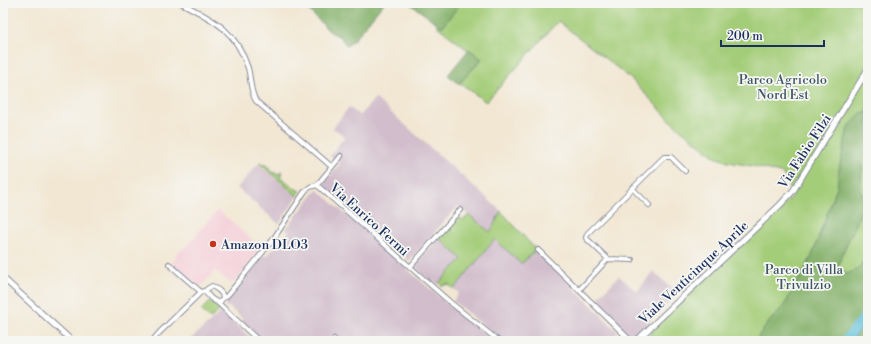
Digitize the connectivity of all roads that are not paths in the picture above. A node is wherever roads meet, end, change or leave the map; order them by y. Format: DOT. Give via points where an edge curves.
graph roads {
  1 [pos="181,3"];
  2 [pos="868,70"];
  3 [pos="341,156"];
  4 [pos="332,167"];
  5 [pos="685,171"];
  6 [pos="317,185"];
  7 [pos="632,188"];
  8 [pos="649,205"];
  9 [pos="460,210"];
  10 [pos="765,219"];
  11 [pos="538,250"];
  12 [pos="608,259"];
  13 [pos="632,260"];
  14 [pos="170,264"];
  15 [pos="410,267"];
  16 [pos="3,278"];
  17 [pos="232,289"];
  18 [pos="206,290"];
  19 [pos="579,290"];
  20 [pos="201,292"];
  21 [pos="221,292"];
  22 [pos="208,296"];
  23 [pos="196,297"];
  24 [pos="221,300"];
  25 [pos="72,341"];
  26 [pos="152,341"];
  27 [pos="259,341"];
  28 [pos="499,341"];
  29 [pos="631,341"];
  30 [pos="636,341"];
  1 -- 4 [label="street" via="218,24 234,38 248,68 252,93 256,101"];
  2 -- 10 [label="street, Via Fabio Filzi" via="799,182"];
  3 -- 4 [label="street"];
  4 -- 6 [label="street"];
  5 -- 7 [label="street" via="671,157 664,157"];
  6 -- 15 [label="street, Via Enrico Fermi"];
  6 -- 17 [label="street" via="305,191 272,241"];
  7 -- 8 [label="street"];
  7 -- 12 [label="street" via="586,236"];
  9 -- 15 [label="street"];
  10 -- 30 [label="street, Viale Venticinque Aprile"];
  11 -- 19 [label="street"];
  12 -- 13 [label="street"];
  12 -- 19 [label="street"];
  14 -- 20 [label="street"];
  15 -- 28 [label="street, Via Enrico Fermi"];
  16 -- 25 [label="street"];
  17 -- 21 [label="street"];
  17 -- 24 [label="street"];
  18 -- 20 [label="street"];
  18 -- 21 [label="street" via="212,286"];
  18 -- 22 [label="street"];
  19 -- 29 [label="street"];
  20 -- 23 [label="street"];
  21 -- 24 [label="street"];
  22 -- 23 [label="street"];
  22 -- 24 [label="street"];
  23 -- 26 [label="street"];
  24 -- 27 [label="street" via="223,309"];
}
